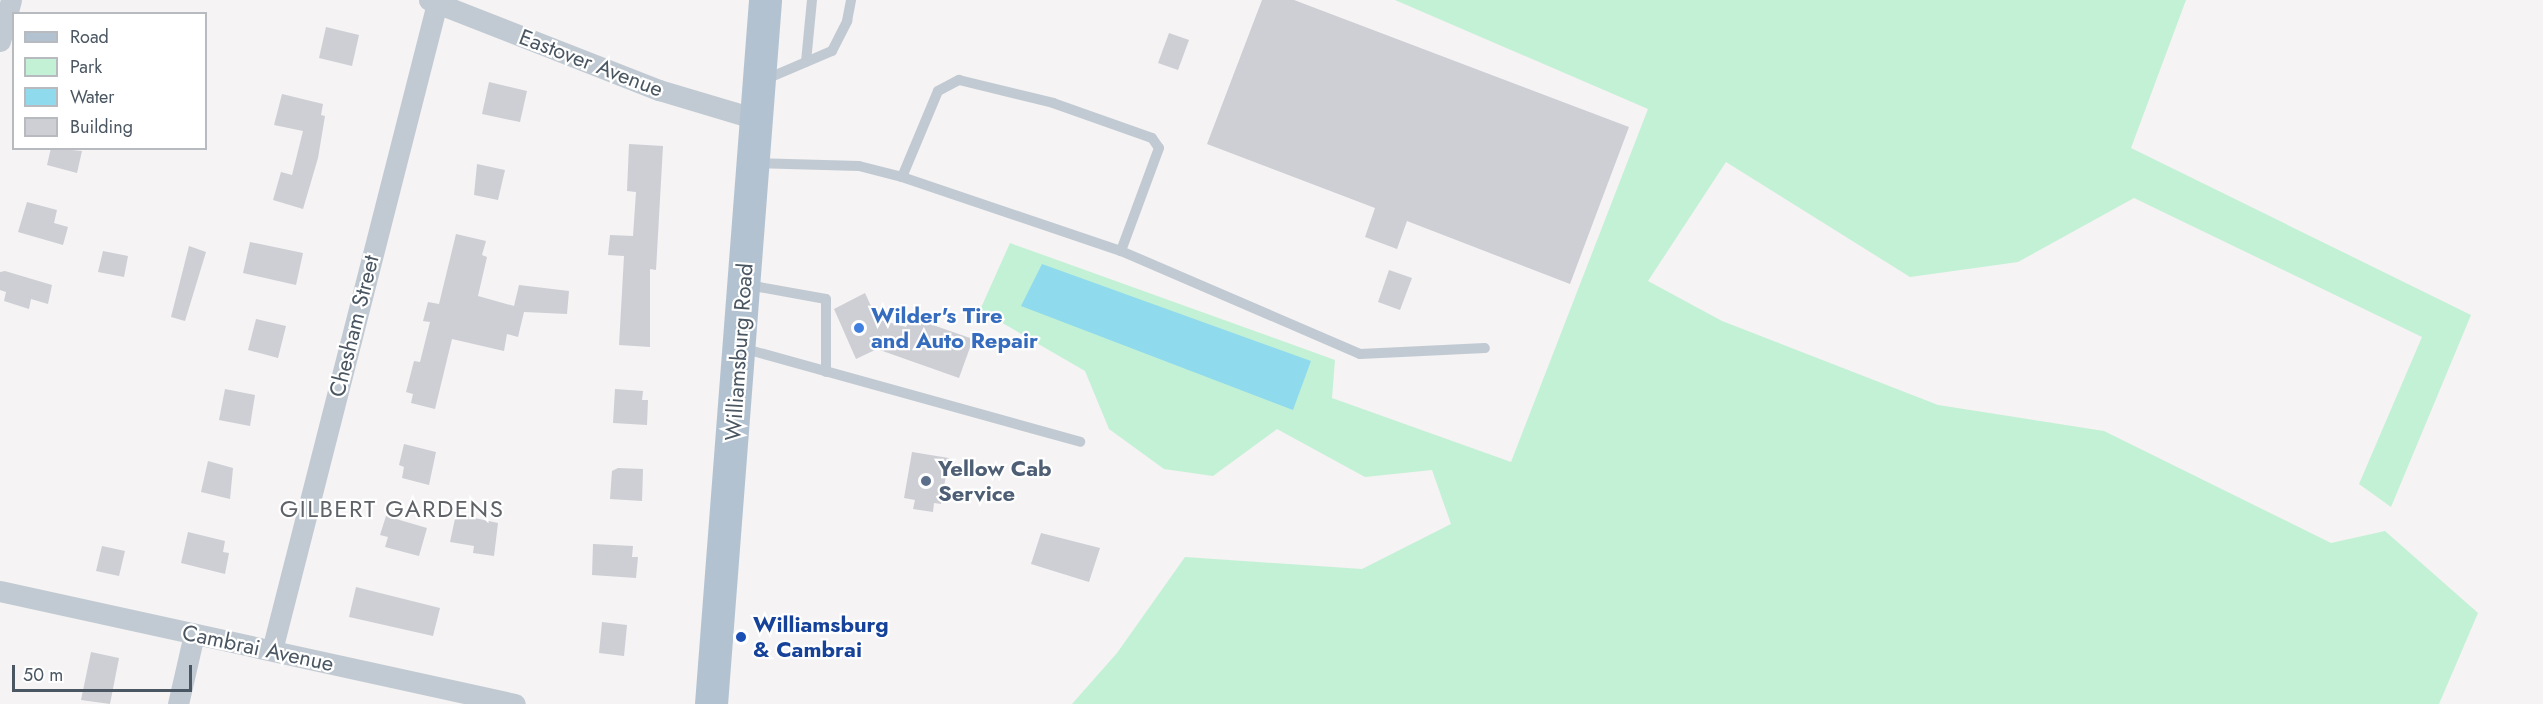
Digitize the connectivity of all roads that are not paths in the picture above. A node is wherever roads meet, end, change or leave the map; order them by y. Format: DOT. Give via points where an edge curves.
graph roads {
  1 [pos="11,0"];
  2 [pos="765,0"];
  3 [pos="812,0"];
  4 [pos="851,0"];
  5 [pos="433,2"];
  6 [pos="0,41"];
  7 [pos="806,62"];
  8 [pos="758,82"];
  9 [pos="756,119"];
  10 [pos="752,163"];
  11 [pos="902,177"];
  12 [pos="1121,251"];
  13 [pos="744,284"];
  14 [pos="739,347"];
  15 [pos="1485,348"];
  16 [pos="826,372"];
  17 [pos="1080,442"];
  18 [pos="0,591"];
  19 [pos="194,634"];
  20 [pos="272,650"];
  21 [pos="178,704"];
  22 [pos="515,704"];
  23 [pos="711,704"];
  1 -- 6 [label="street"];
  2 -- 8 [label="main road, Williamsburg Road"];
  3 -- 7 [label="lane"];
  4 -- 7 [label="lane" via="847,21 832,51"];
  5 -- 9 [label="street, Eastover Avenue" via="659,90"];
  5 -- 20 [label="street, Chesham Street"];
  7 -- 8 [label="lane"];
  8 -- 9 [label="main road, Williamsburg Road"];
  9 -- 10 [label="main road, Williamsburg Road"];
  10 -- 11 [label="lane" via="859,166"];
  10 -- 13 [label="main road, Williamsburg Road"];
  11 -- 12 [label="lane"];
  11 -- 12 [label="lane" via="938,91 959,80 1053,103 1152,138 1159,148"];
  12 -- 15 [label="lane" via="1360,354"];
  13 -- 14 [label="main road, Williamsburg Road"];
  13 -- 16 [label="lane" via="826,298"];
  14 -- 16 [label="lane"];
  14 -- 23 [label="main road, Williamsburg Road"];
  16 -- 17 [label="lane"];
  18 -- 19 [label="street, Cambrai Avenue"];
  19 -- 20 [label="street, Cambrai Avenue"];
  19 -- 21 [label="street"];
  20 -- 22 [label="street, Cambrai Avenue"];
}
